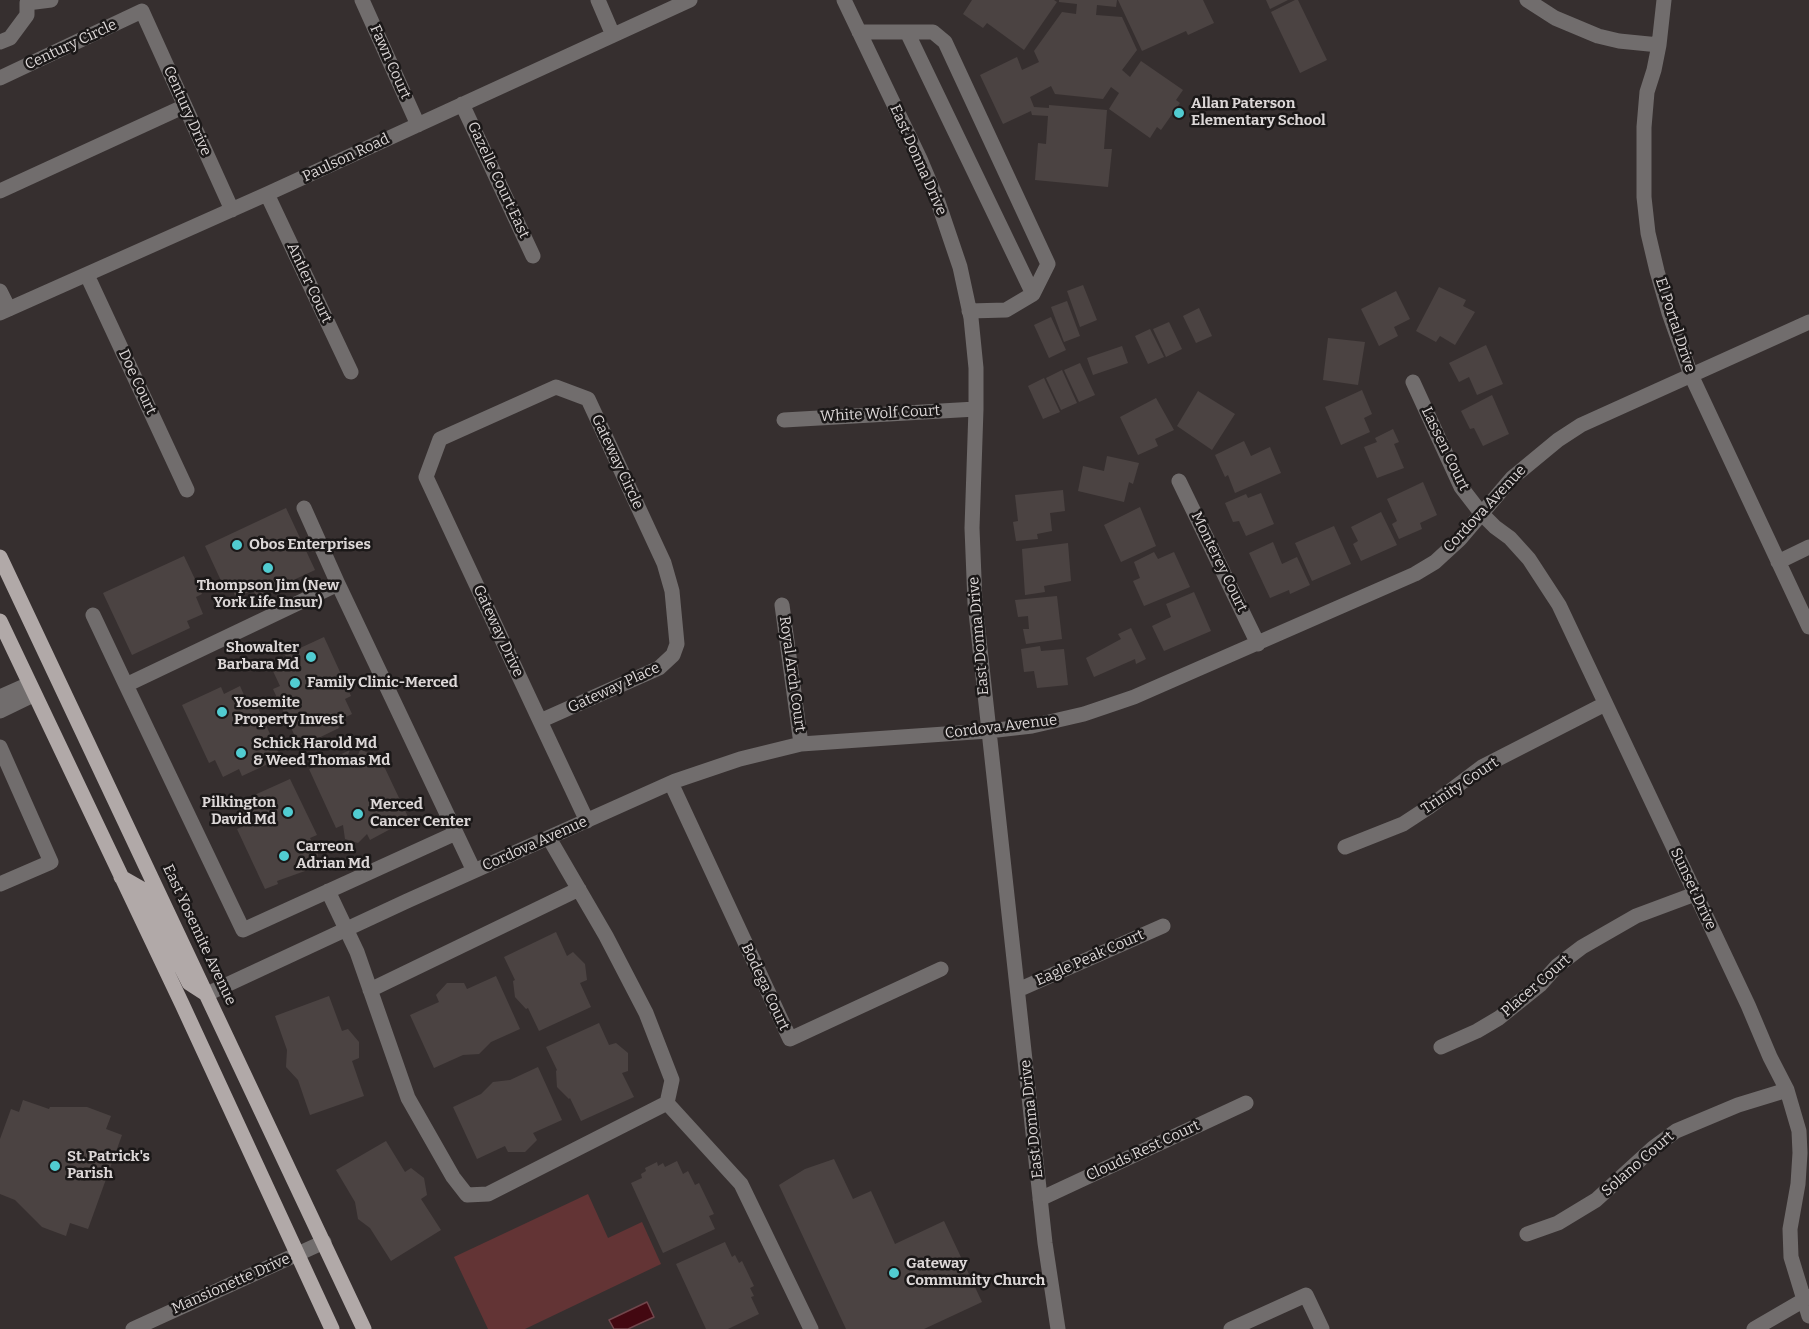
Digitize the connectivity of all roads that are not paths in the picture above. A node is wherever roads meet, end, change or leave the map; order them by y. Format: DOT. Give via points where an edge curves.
graph roads {
  1 [pos="51,0"];
  2 [pos="362,0"];
  3 [pos="598,0"];
  4 [pos="690,0"];
  5 [pos="844,0"];
  6 [pos="1527,0"];
  7 [pos="1664,0"];
  8 [pos="142,11"];
  9 [pos="859,32"];
  10 [pos="908,32"];
  11 [pos="613,35"];
  12 [pos="0,42"];
  13 [pos="1659,45"];
  14 [pos="0,78"];
  15 [pos="462,104"];
  16 [pos="185,106"];
  17 [pos="418,125"];
  18 [pos="0,191"];
  19 [pos="267,194"];
  20 [pos="232,210"];
  21 [pos="534,256"];
  22 [pos="87,275"];
  23 [pos="0,291"];
  24 [pos="1033,294"];
  25 [pos="4,311"];
  26 [pos="969,311"];
  27 [pos="1809,322"];
  28 [pos="351,372"];
  29 [pos="1691,375"];
  30 [pos="1413,382"];
  31 [pos="976,409"];
  32 [pos="784,420"];
  33 [pos="440,439"];
  34 [pos="1179,481"];
  35 [pos="186,490"];
  36 [pos="304,507"];
  37 [pos="1481,513"];
  38 [pos="1809,547"];
  39 [pos="0,557"];
  40 [pos="1778,562"];
  41 [pos="338,584"];
  42 [pos="782,605"];
  43 [pos="93,615"];
  44 [pos="0,621"];
  45 [pos="1809,627"];
  46 [pos="677,644"];
  47 [pos="1258,644"];
  48 [pos="126,685"];
  49 [pos="31,690"];
  50 [pos="0,697"];
  51 [pos="1605,704"];
  52 [pos="0,711"];
  53 [pos="540,721"];
  54 [pos="988,732"];
  55 [pos="801,744"];
  56 [pos="0,747"];
  57 [pos="671,783"];
  58 [pos="587,821"];
  59 [pos="456,833"];
  60 [pos="549,838"];
  61 [pos="1345,847"];
  62 [pos="474,871"];
  63 [pos="121,877"];
  64 [pos="0,884"];
  65 [pos="579,889"];
  66 [pos="328,891"];
  67 [pos="1695,894"];
  68 [pos="1162,926"];
  69 [pos="346,930"];
  70 [pos="941,969"];
  71 [pos="370,990"];
  72 [pos="1018,990"];
  73 [pos="207,994"];
  74 [pos="1442,1047"];
  75 [pos="1787,1090"];
  76 [pos="667,1103"];
  77 [pos="1246,1103"];
  78 [pos="1040,1199"];
  79 [pos="1527,1234"];
  80 [pos="324,1242"];
  81 [pos="297,1255"];
  82 [pos="1806,1298"];
  83 [pos="1809,1316"];
  84 [pos="132,1329"];
  85 [pos="332,1329"];
  86 [pos="364,1329"];
  87 [pos="811,1329"];
  88 [pos="1058,1329"];
  89 [pos="1231,1329"];
  90 [pos="1322,1329"];
  91 [pos="1754,1329"];
  1 -- 12 [label="street" via="27,3 27,15 10,38"];
  2 -- 17 [label="street, Fawn Court"];
  3 -- 11 [label="street"];
  4 -- 11 [label="street, Paulson Road"];
  5 -- 9 [label="street, East Donna Drive"];
  6 -- 13 [label="street" via="1555,18 1598,36"];
  7 -- 13 [label="street, El Portal Drive"];
  8 -- 14 [label="street, Century Circle"];
  8 -- 16 [label="street, Century Drive"];
  9 -- 10 [label="street"];
  9 -- 26 [label="street, East Donna Drive" via="938,202 960,267"];
  10 -- 24 [label="street"];
  10 -- 24 [label="street" via="933,32 945,42 1048,264"];
  11 -- 15 [label="street, Paulson Road"];
  13 -- 29 [label="street, El Portal Drive" via="1647,92 1644,197 1657,271"];
  15 -- 17 [label="street, Paulson Road"];
  15 -- 21 [label="street, Gazelle Court East"];
  16 -- 18 [label="street"];
  16 -- 20 [label="street, Century Drive"];
  17 -- 19 [label="street, Paulson Road"];
  19 -- 20 [label="street, Paulson Road"];
  19 -- 28 [label="street, Antler Court"];
  20 -- 22 [label="street, Paulson Road"];
  22 -- 25 [label="street, Paulson Road"];
  22 -- 35 [label="street, Doe Court"];
  23 -- 25 [label="street"];
  24 -- 26 [label="street" via="1006,310"];
  26 -- 31 [label="street, East Donna Drive"];
  27 -- 29 [label="street, Cordova Avenue"];
  29 -- 37 [label="street, Cordova Avenue" via="1604,413 1558,440 1512,478"];
  29 -- 40 [label="street, El Portal Drive"];
  30 -- 37 [label="street, Lassen Court" via="1461,487"];
  31 -- 32 [label="street, White Wolf Court"];
  31 -- 54 [label="street, East Donna Drive" via="972,565"];
  33 -- 46 [label="street, Gateway Circle" via="556,387 588,399 663,563 672,591"];
  33 -- 53 [label="street, Gateway Drive" via="426,477"];
  34 -- 47 [label="street, Monterey Court"];
  36 -- 41 [label="street"];
  37 -- 47 [label="street, Cordova Avenue" via="1460,539 1415,574"];
  37 -- 51 [label="street, Sunset Drive" via="1510,538 1545,582"];
  38 -- 40 [label="street"];
  39 -- 73 [label="main road, East Yosemite Avenue"];
  40 -- 45 [label="street, El Portal Drive"];
  41 -- 48 [label="street"];
  41 -- 59 [label="street"];
  42 -- 55 [label="street, Royal Arch Court"];
  43 -- 48 [label="street"];
  44 -- 49 [label="main road"];
  46 -- 53 [label="street, Gateway Place" via="673,655 659,668"];
  47 -- 54 [label="street, Cordova Avenue" via="1084,714"];
  48 -- 66 [label="street" via="243,930"];
  49 -- 50 [label="street"];
  49 -- 52 [label="street"];
  49 -- 63 [label="main road"];
  51 -- 61 [label="street, Trinity Court" via="1482,767 1403,824"];
  51 -- 67 [label="street, Sunset Drive"];
  53 -- 58 [label="street, Gateway Drive"];
  54 -- 55 [label="street, Cordova Avenue"];
  54 -- 72 [label="street, East Donna Drive"];
  55 -- 57 [label="street, Cordova Avenue"];
  56 -- 64 [label="street" via="51,862"];
  57 -- 58 [label="street, Cordova Avenue"];
  57 -- 70 [label="street, Bodega Court" via="790,1039"];
  58 -- 60 [label="street, Cordova Avenue"];
  59 -- 62 [label="street"];
  59 -- 66 [label="street"];
  60 -- 62 [label="street, Cordova Avenue"];
  60 -- 65 [label="street"];
  62 -- 69 [label="street, Cordova Avenue"];
  63 -- 73 [label="main road" via="142,889 189,983"];
  63 -- 81 [label="main road"];
  65 -- 71 [label="street"];
  65 -- 76 [label="street" via="646,1013 672,1080"];
  66 -- 69 [label="street"];
  67 -- 74 [label="street, Placer Court" via="1636,916 1582,947 1499,1018"];
  67 -- 75 [label="street, Sunset Drive"];
  68 -- 72 [label="street, Eagle Peak Court"];
  69 -- 71 [label="street"];
  69 -- 73 [label="street, Cordova Avenue"];
  71 -- 76 [label="street" via="408,1098 453,1177 467,1194 488,1194"];
  72 -- 78 [label="street, East Donna Drive"];
  73 -- 80 [label="main road, East Yosemite Avenue"];
  75 -- 79 [label="street, Solano Court" via="1676,1131 1596,1200 1558,1223"];
  75 -- 82 [label="street, Sunset Drive" via="1800,1152 1790,1230 1791,1257"];
  76 -- 87 [label="street" via="741,1184"];
  77 -- 78 [label="street, Clouds Rest Court"];
  78 -- 88 [label="street, East Donna Drive"];
  80 -- 81 [label="street, Mansionette Drive"];
  80 -- 86 [label="main road, East Yosemite Avenue"];
  81 -- 84 [label="street, Mansionette Drive"];
  81 -- 85 [label="main road"];
  82 -- 83 [label="street, Sunset Drive"];
  82 -- 91 [label="street"];
  89 -- 90 [label="street" via="1306,1295"];
}
